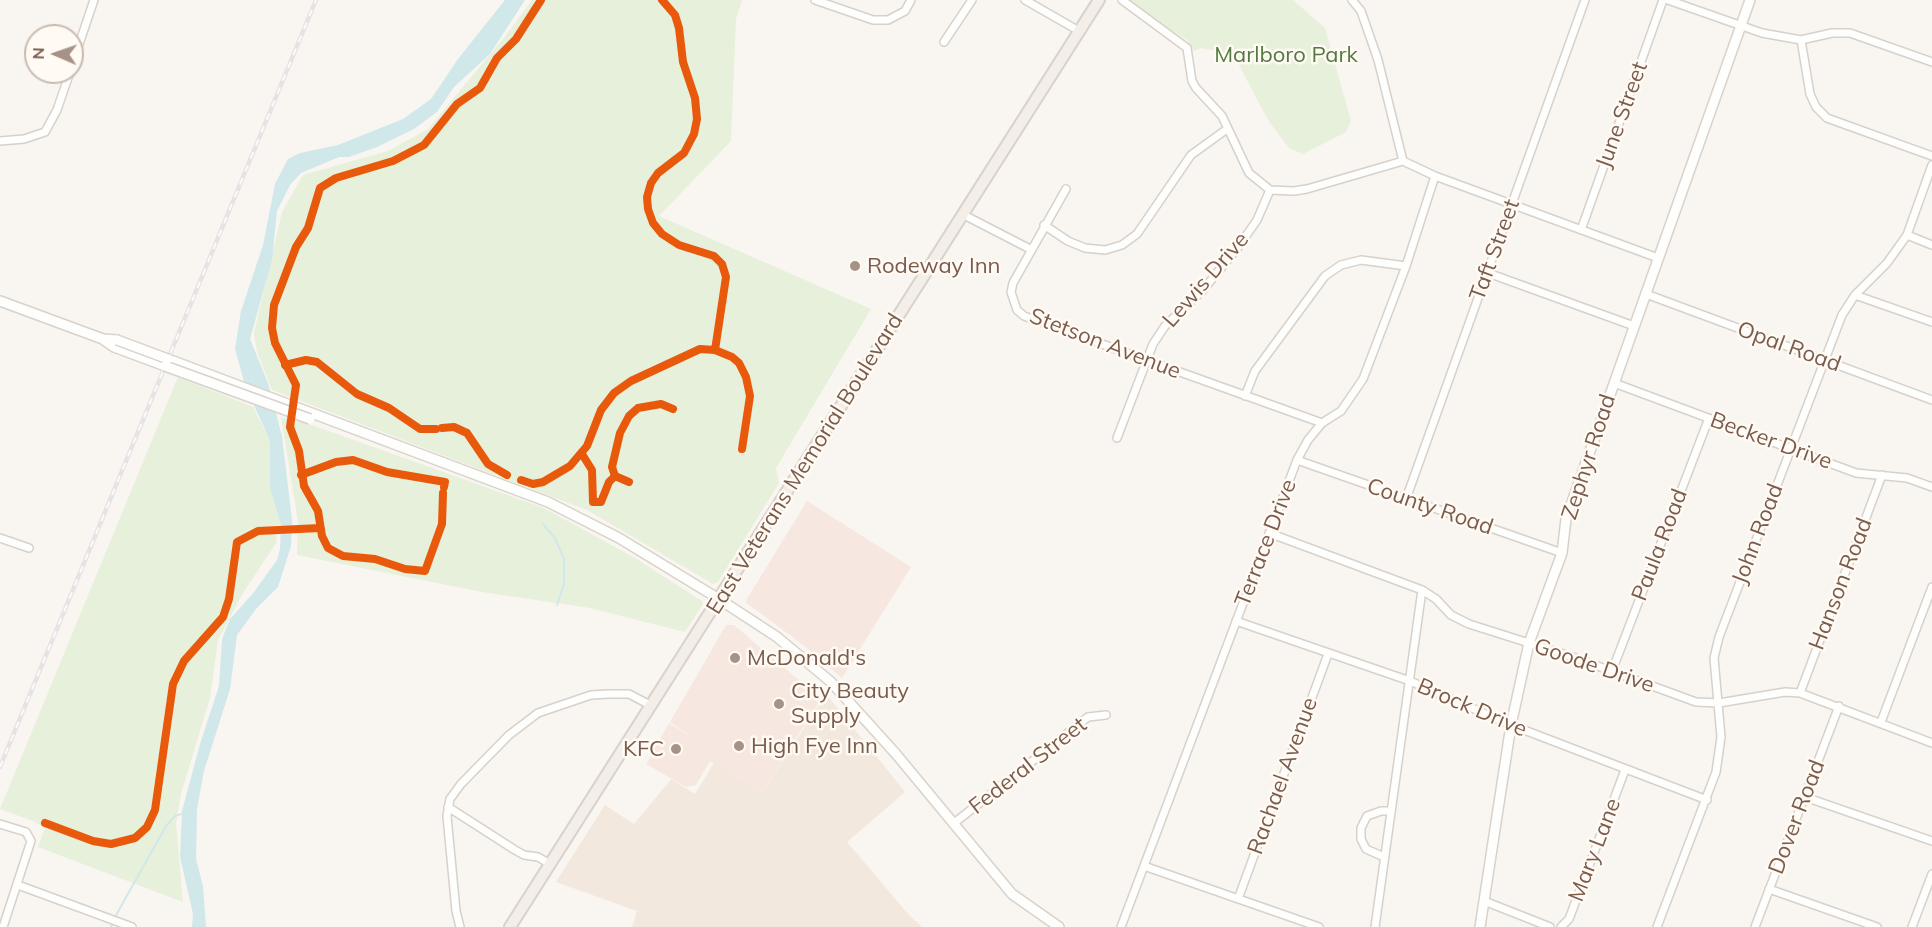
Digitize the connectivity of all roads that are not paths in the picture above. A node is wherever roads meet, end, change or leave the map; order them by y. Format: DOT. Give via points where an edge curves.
graph roads {
  1 [pos="94,0"];
  2 [pos="816,0"];
  3 [pos="911,0"];
  4 [pos="972,0"];
  5 [pos="1025,0"];
  6 [pos="1099,0"];
  7 [pos="1122,0"];
  8 [pos="1353,0"];
  9 [pos="1585,0"];
  10 [pos="1663,0"];
  11 [pos="1668,0"];
  12 [pos="1750,0"];
  13 [pos="829,2"];
  14 [pos="1740,27"];
  15 [pos="84,30"];
  16 [pos="1079,31"];
  17 [pos="1801,40"];
  18 [pos="944,42"];
  19 [pos="1932,62"];
  20 [pos="66,84"];
  21 [pos="1227,129"];
  22 [pos="0,141"];
  23 [pos="1932,156"];
  24 [pos="1403,161"];
  25 [pos="1932,165"];
  26 [pos="1436,176"];
  27 [pos="1066,189"];
  28 [pos="1270,190"];
  29 [pos="1512,204"];
  30 [pos="963,215"];
  31 [pos="1044,225"];
  32 [pos="1581,230"];
  33 [pos="1906,236"];
  34 [pos="1932,245"];
  35 [pos="1030,249"];
  36 [pos="1658,258"];
  37 [pos="1406,266"];
  38 [pos="1488,273"];
  39 [pos="1646,294"];
  40 [pos="1855,295"];
  41 [pos="0,301"];
  42 [pos="1932,322"];
  43 [pos="1634,326"];
  44 [pos="1824,360"];
  45 [pos="1145,361"];
  46 [pos="1614,382"];
  47 [pos="1245,396"];
  48 [pos="1932,400"];
  49 [pos="1708,418"];
  50 [pos="1322,423"];
  51 [pos="1117,438"];
  52 [pos="1790,449"];
  53 [pos="1297,460"];
  54 [pos="1882,475"];
  55 [pos="1932,487"];
  56 [pos="1406,499"];
  57 [pos="1269,533"];
  58 [pos="0,538"];
  59 [pos="29,548"];
  60 [pos="1562,553"];
  61 [pos="1932,587"];
  62 [pos="1422,590"];
  63 [pos="719,599"];
  64 [pos="1236,621"];
  65 [pos="1529,643"];
  66 [pos="1328,654"];
  67 [pos="1612,671"];
  68 [pos="1410,681"];
  69 [pos="1800,693"];
  70 [pos="1719,703"];
  71 [pos="652,706"];
  72 [pos="1839,706"];
  73 [pos="1106,715"];
  74 [pos="1881,722"];
  75 [pos="1511,725"];
  76 [pos="1932,742"];
  77 [pos="1625,770"];
  78 [pos="1805,797"];
  79 [pos="1707,800"];
  80 [pos="448,807"];
  81 [pos="1391,811"];
  82 [pos="0,824"];
  83 [pos="953,824"];
  84 [pos="1932,841"];
  85 [pos="1384,857"];
  86 [pos="550,864"];
  87 [pos="1144,866"];
  88 [pos="1932,874"];
  89 [pos="18,885"];
  90 [pos="1769,889"];
  91 [pos="1238,899"];
  92 [pos="1484,901"];
  93 [pos="128,926"];
  94 [pos="3,927"];
  95 [pos="460,927"];
  96 [pos="510,927"];
  97 [pos="1059,927"];
  98 [pos="1121,927"];
  99 [pos="1319,927"];
  100 [pos="1375,927"];
  101 [pos="1480,927"];
  102 [pos="1550,927"];
  103 [pos="1561,927"];
  104 [pos="1657,927"];
  105 [pos="1755,927"];
  106 [pos="1877,927"];
  107 [pos="1912,927"];
  1 -- 15 [label="street"];
  2 -- 13 [label="street"];
  3 -- 13 [label="street" via="905,11 888,20 873,20"];
  4 -- 18 [label="street"];
  5 -- 16 [label="street"];
  6 -- 16 [label="main road, East Veterans Memorial Boulevard"];
  7 -- 21 [label="street" via="1187,48 1192,81 1222,116"];
  8 -- 24 [label="street" via="1378,60"];
  9 -- 29 [label="street, Taft Street"];
  10 -- 32 [label="street, June Street"];
  11 -- 14 [label="street"];
  12 -- 14 [label="main road, Zephyr Road"];
  14 -- 17 [label="street"];
  14 -- 36 [label="main road, Zephyr Road"];
  16 -- 30 [label="main road, East Veterans Memorial Boulevard"];
  17 -- 19 [label="street" via="1850,33"];
  17 -- 23 [label="street" via="1810,94 1827,118"];
  20 -- 22 [label="street" via="45,132"];
  21 -- 28 [label="street" via="1249,173"];
  21 -- 31 [label="street" via="1191,155 1137,234 1122,245 1105,250 1085,248"];
  24 -- 26 [label="street"];
  24 -- 28 [label="street" via="1307,189"];
  25 -- 33 [label="street, John Road"];
  26 -- 29 [label="street"];
  26 -- 37 [label="street, Terrace Drive"];
  27 -- 31 [label="street, Stetson Avenue"];
  28 -- 45 [label="street, Lewis Drive" via="1257,220 1239,246 1203,290 1165,326"];
  29 -- 32 [label="street"];
  29 -- 38 [label="street, Taft Street"];
  30 -- 35 [label="street"];
  30 -- 63 [label="main road, East Veterans Memorial Boulevard"];
  31 -- 35 [label="street, Stetson Avenue"];
  32 -- 36 [label="street"];
  33 -- 34 [label="street"];
  33 -- 40 [label="street, John Road" via="1887,263"];
  35 -- 45 [label="street, Stetson Avenue" via="1011,292 1017,310"];
  36 -- 39 [label="main road, Zephyr Road"];
  37 -- 47 [label="street" via="1361,260 1341,265 1324,276 1255,371"];
  37 -- 50 [label="street, Terrace Drive" via="1363,379 1341,411"];
  38 -- 43 [label="street"];
  38 -- 56 [label="street, Taft Street"];
  39 -- 43 [label="main road, Zephyr Road"];
  39 -- 44 [label="street, Opal Road"];
  40 -- 42 [label="street"];
  40 -- 44 [label="street, John Road" via="1842,315"];
  41 -- 63 [label="main road, bridge" via="548,502 619,538"];
  43 -- 46 [label="main road, Zephyr Road"];
  44 -- 48 [label="street, Opal Road"];
  44 -- 52 [label="street, John Road"];
  45 -- 47 [label="street, Stetson Avenue"];
  45 -- 51 [label="street, Lewis Drive"];
  46 -- 49 [label="street, Becker Drive"];
  46 -- 60 [label="main road, Zephyr Road" via="1566,519"];
  47 -- 50 [label="street, Stetson Avenue"];
  49 -- 52 [label="street, Becker Drive"];
  49 -- 67 [label="street, Paula Road"];
  50 -- 53 [label="street, Terrace Drive"];
  52 -- 54 [label="street, Becker Drive" via="1856,473"];
  52 -- 70 [label="street, John Road" via="1719,637 1714,658"];
  53 -- 56 [label="street, County Road"];
  53 -- 57 [label="street, Terrace Drive"];
  54 -- 55 [label="street, Becker Drive"];
  54 -- 69 [label="street, Hanson Road"];
  56 -- 60 [label="street, County Road"];
  57 -- 62 [label="street, Goode Drive"];
  57 -- 64 [label="street, Terrace Drive"];
  58 -- 59 [label="street"];
  60 -- 65 [label="main road, Zephyr Road"];
  61 -- 74 [label="street"];
  62 -- 65 [label="street, Goode Drive" via="1450,615"];
  62 -- 68 [label="street"];
  63 -- 71 [label="main road, East Veterans Memorial Boulevard"];
  63 -- 83 [label="main road" via="777,637 831,682"];
  64 -- 66 [label="street, Brock Drive"];
  64 -- 87 [label="street, Terrace Drive"];
  65 -- 67 [label="street, Goode Drive"];
  65 -- 75 [label="main road, Zephyr Road"];
  66 -- 68 [label="street, Brock Drive"];
  66 -- 91 [label="street, Rachael Avenue"];
  67 -- 70 [label="street, Goode Drive" via="1696,702"];
  68 -- 75 [label="street, Brock Drive"];
  68 -- 81 [label="street"];
  69 -- 70 [label="street, Goode Drive"];
  69 -- 72 [label="street, Goode Drive"];
  70 -- 79 [label="street, John Road" via="1721,737"];
  71 -- 80 [label="street" via="629,694 609,694 580,698 538,713 509,735 461,784"];
  71 -- 86 [label="main road, East Veterans Memorial Boulevard"];
  72 -- 74 [label="street, Goode Drive"];
  72 -- 78 [label="street, Dover Road"];
  73 -- 83 [label="street, Federal Street" via="1088,717"];
  74 -- 76 [label="street, Goode Drive"];
  75 -- 77 [label="street, Brock Drive"];
  75 -- 92 [label="main road, Zephyr Road"];
  77 -- 79 [label="street, Brock Drive"];
  77 -- 103 [label="street, Mary Lane" via="1569,919"];
  78 -- 84 [label="street"];
  78 -- 90 [label="street, Dover Road"];
  79 -- 104 [label="street, John Road"];
  80 -- 86 [label="street" via="524,855"];
  80 -- 95 [label="street"];
  81 -- 85 [label="street"];
  81 -- 85 [label="street" via="1367,816 1361,828 1366,849"];
  82 -- 89 [label="street" via="26,832 31,838"];
  83 -- 97 [label="main road" via="1012,894"];
  85 -- 100 [label="street"];
  86 -- 96 [label="main road, East Veterans Memorial Boulevard"];
  87 -- 91 [label="street"];
  87 -- 98 [label="street, Terrace Drive"];
  88 -- 107 [label="street"];
  89 -- 93 [label="street"];
  89 -- 94 [label="street"];
  90 -- 105 [label="street, Dover Road"];
  90 -- 106 [label="street"];
  91 -- 99 [label="street"];
  92 -- 101 [label="main road, Zephyr Road"];
  92 -- 102 [label="street"];
}
